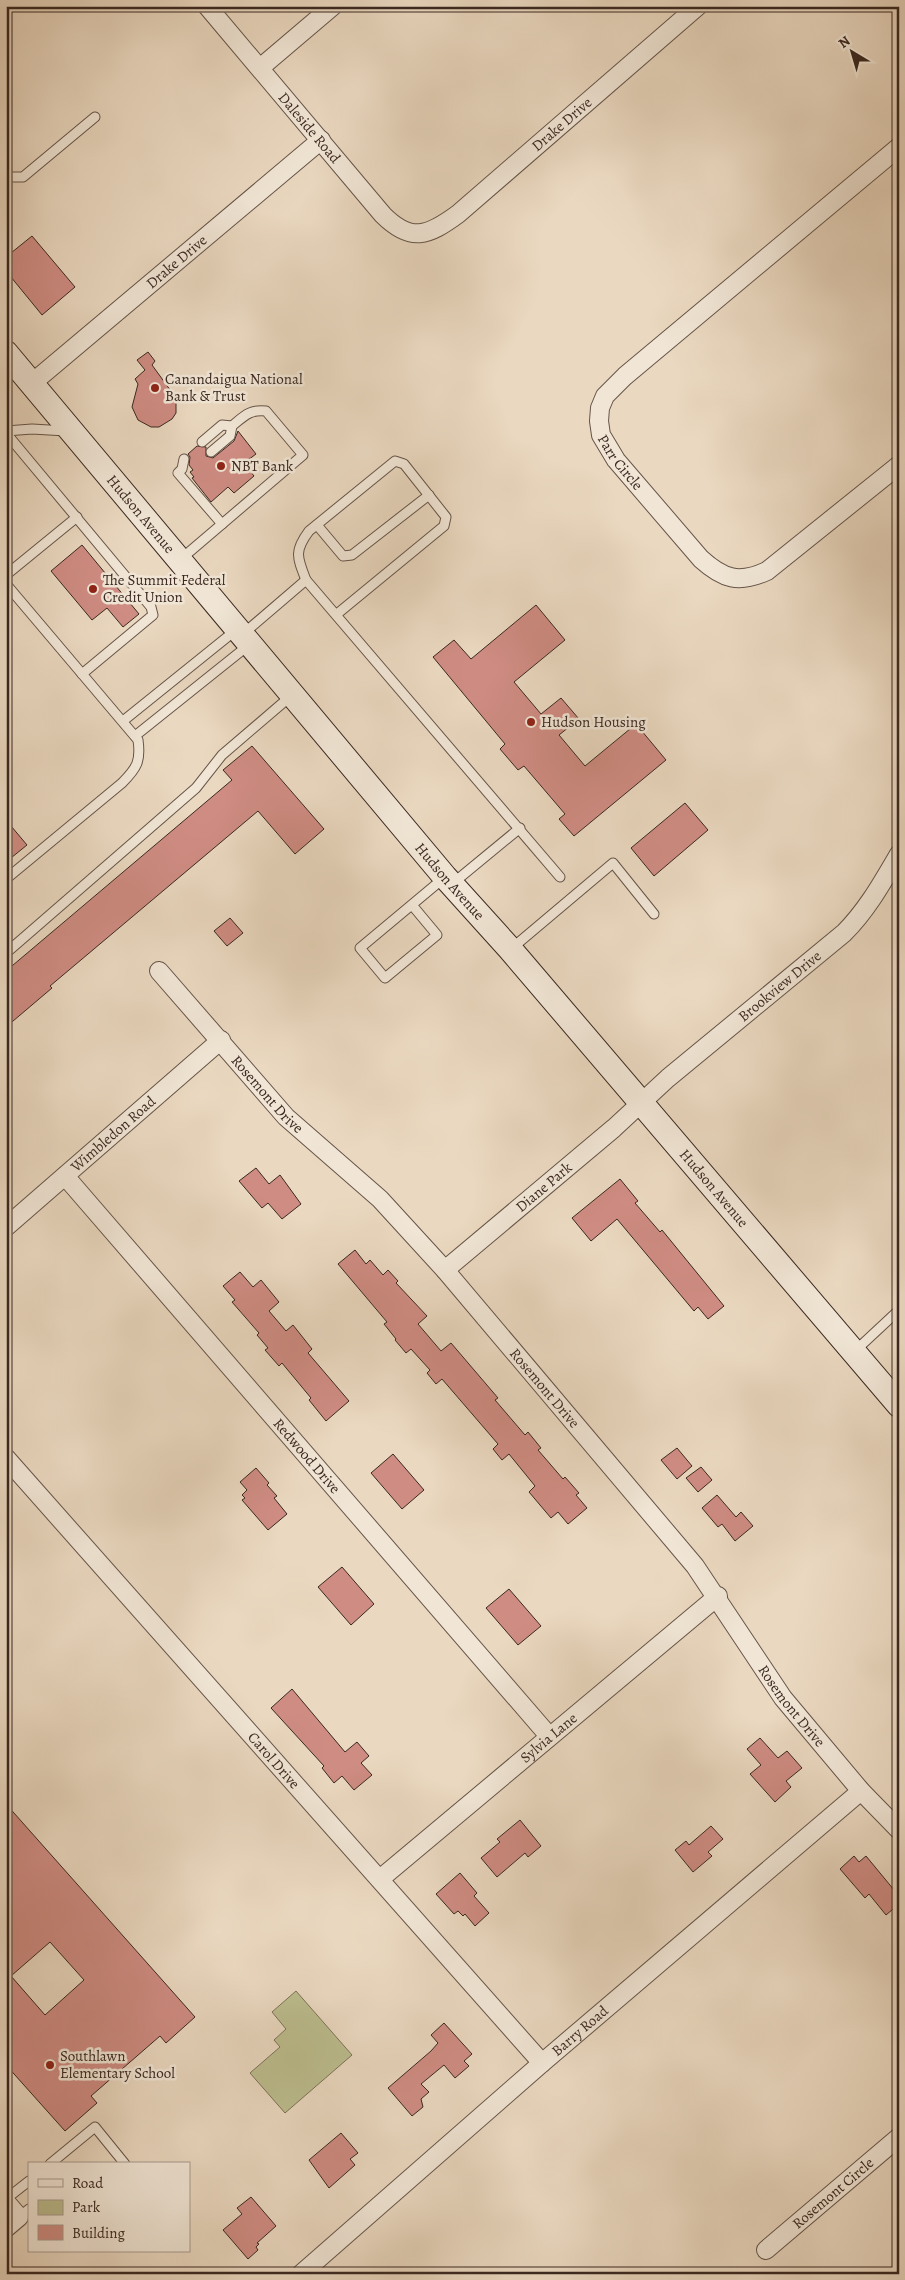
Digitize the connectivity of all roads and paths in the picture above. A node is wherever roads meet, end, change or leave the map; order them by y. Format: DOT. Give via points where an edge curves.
graph roads {
  1 [pos="207,6"];
  2 [pos="333,6"];
  3 [pos="698,6"];
  4 [pos="260,68"];
  5 [pos="95,117"];
  6 [pos="321,140"];
  7 [pos="899,147"];
  8 [pos="6,177"];
  9 [pos="422,234"];
  10 [pos="6,353"];
  11 [pos="31,384"];
  12 [pos="232,426"];
  13 [pos="6,432"];
  14 [pos="71,432"];
  15 [pos="202,442"];
  16 [pos="211,452"];
  17 [pos="186,465"];
  18 [pos="899,465"];
  19 [pos="429,495"];
  20 [pos="77,517"];
  21 [pos="222,524"];
  22 [pos="317,525"];
  23 [pos="181,559"];
  24 [pos="6,575"];
  25 [pos="306,580"];
  26 [pos="6,584"];
  27 [pos="337,614"];
  28 [pos="244,635"];
  29 [pos="82,674"];
  30 [pos="293,695"];
  31 [pos="123,721"];
  32 [pos="135,736"];
  33 [pos="520,828"];
  34 [pos="899,854"];
  35 [pos="560,877"];
  36 [pos="6,879"];
  37 [pos="448,880"];
  38 [pos="412,905"];
  39 [pos="654,914"];
  40 [pos="510,949"];
  41 [pos="6,953"];
  42 [pos="159,971"];
  43 [pos="220,1040"];
  44 [pos="641,1102"];
  45 [pos="65,1176"];
  46 [pos="6,1227"];
  47 [pos="445,1270"];
  48 [pos="899,1310"];
  49 [pos="853,1352"];
  50 [pos="899,1406"];
  51 [pos="6,1458"];
  52 [pos="718,1596"];
  53 [pos="549,1736"];
  54 [pos="861,1791"];
  55 [pos="899,1830"];
  56 [pos="380,1880"];
  57 [pos="542,2063"];
  58 [pos="899,2137"];
  59 [pos="52,2162"];
  60 [pos="123,2162"];
  61 [pos="28,2182"];
  62 [pos="6,2200"];
  63 [pos="18,2218"];
  64 [pos="766,2250"];
  65 [pos="301,2274"];
  1 -- 4 [label="street, Daleside Road"];
  2 -- 4 [label="street"];
  3 -- 9 [label="street, Drake Drive" via="458,214"];
  4 -- 6 [label="street, Daleside Road"];
  5 -- 8 [label="lane" via="24,177"];
  6 -- 9 [label="street, Daleside Road" via="394,226 406,233"];
  6 -- 11 [label="street, Drake Drive"];
  7 -- 18 [label="street, Parr Circle" via="626,376 605,396 599,421 601,434 616,460 701,559 713,570 739,579 753,578 767,571"];
  10 -- 11 [label="main road, Hudson Avenue"];
  11 -- 14 [label="main road, Hudson Avenue"];
  12 -- 15 [label="lane" via="222,425"];
  12 -- 16 [label="lane" via="230,436"];
  12 -- 21 [label="lane" via="250,411 266,411 303,455"];
  13 -- 14 [label="lane" via="32,429"];
  13 -- 20 [label="lane"];
  14 -- 23 [label="main road, Hudson Avenue"];
  17 -- 21 [label="lane" via="178,473"];
  19 -- 22 [label="lane" via="352,555 343,556"];
  19 -- 22 [label="lane" via="404,464 395,461"];
  19 -- 27 [label="lane" via="446,517 444,526"];
  20 -- 24 [label="lane"];
  20 -- 29 [label="lane" via="151,607 153,615"];
  21 -- 23 [label="lane"];
  22 -- 25 [label="lane" via="298,545 298,561"];
  23 -- 28 [label="main road, Hudson Avenue"];
  25 -- 27 [label="lane"];
  25 -- 28 [label="lane"];
  26 -- 29 [label="lane"];
  27 -- 33 [label="lane"];
  28 -- 30 [label="main road, Hudson Avenue"];
  28 -- 31 [label="lane"];
  28 -- 32 [label="lane"];
  29 -- 31 [label="lane"];
  30 -- 37 [label="main road, Hudson Avenue"];
  30 -- 41 [label="lane" via="222,756 196,788"];
  31 -- 32 [label="lane"];
  32 -- 36 [label="lane" via="140,755 134,771"];
  33 -- 35 [label="lane"];
  33 -- 37 [label="lane"];
  34 -- 44 [label="street, Brookview Drive" via="861,916 844,933"];
  37 -- 38 [label="lane"];
  37 -- 40 [label="main road, Hudson Avenue"];
  38 -- 38 [label="lane" via="360,948 385,978 437,935"];
  39 -- 40 [label="lane" via="612,863"];
  40 -- 44 [label="main road, Hudson Avenue"];
  42 -- 43 [label="street, Rosemont Drive"];
  43 -- 45 [label="street, Wimbledon Road"];
  43 -- 47 [label="street, Rosemont Drive" via="286,1117 380,1199"];
  44 -- 47 [label="street, Diane Park"];
  44 -- 49 [label="main road, Hudson Avenue"];
  45 -- 46 [label="street, Wimbledon Road"];
  45 -- 53 [label="street, Redwood Drive"];
  47 -- 52 [label="street, Rosemont Drive"];
  48 -- 49 [label="lane"];
  49 -- 50 [label="main road, Hudson Avenue"];
  51 -- 56 [label="street, Carol Drive"];
  52 -- 53 [label="street, Sylvia Lane"];
  52 -- 54 [label="street, Rosemont Drive" via="783,1698"];
  53 -- 56 [label="street, Sylvia Lane"];
  54 -- 55 [label="street, Rosemont Drive"];
  54 -- 57 [label="street, Barry Road"];
  56 -- 57 [label="street, Carol Drive"];
  57 -- 65 [label="street, Barry Road"];
  58 -- 64 [label="street, Rosemont Circle"];
  59 -- 60 [label="lane" via="95,2127"];
  61 -- 62 [label="lane"];
  62 -- 63 [label="street"];
}
